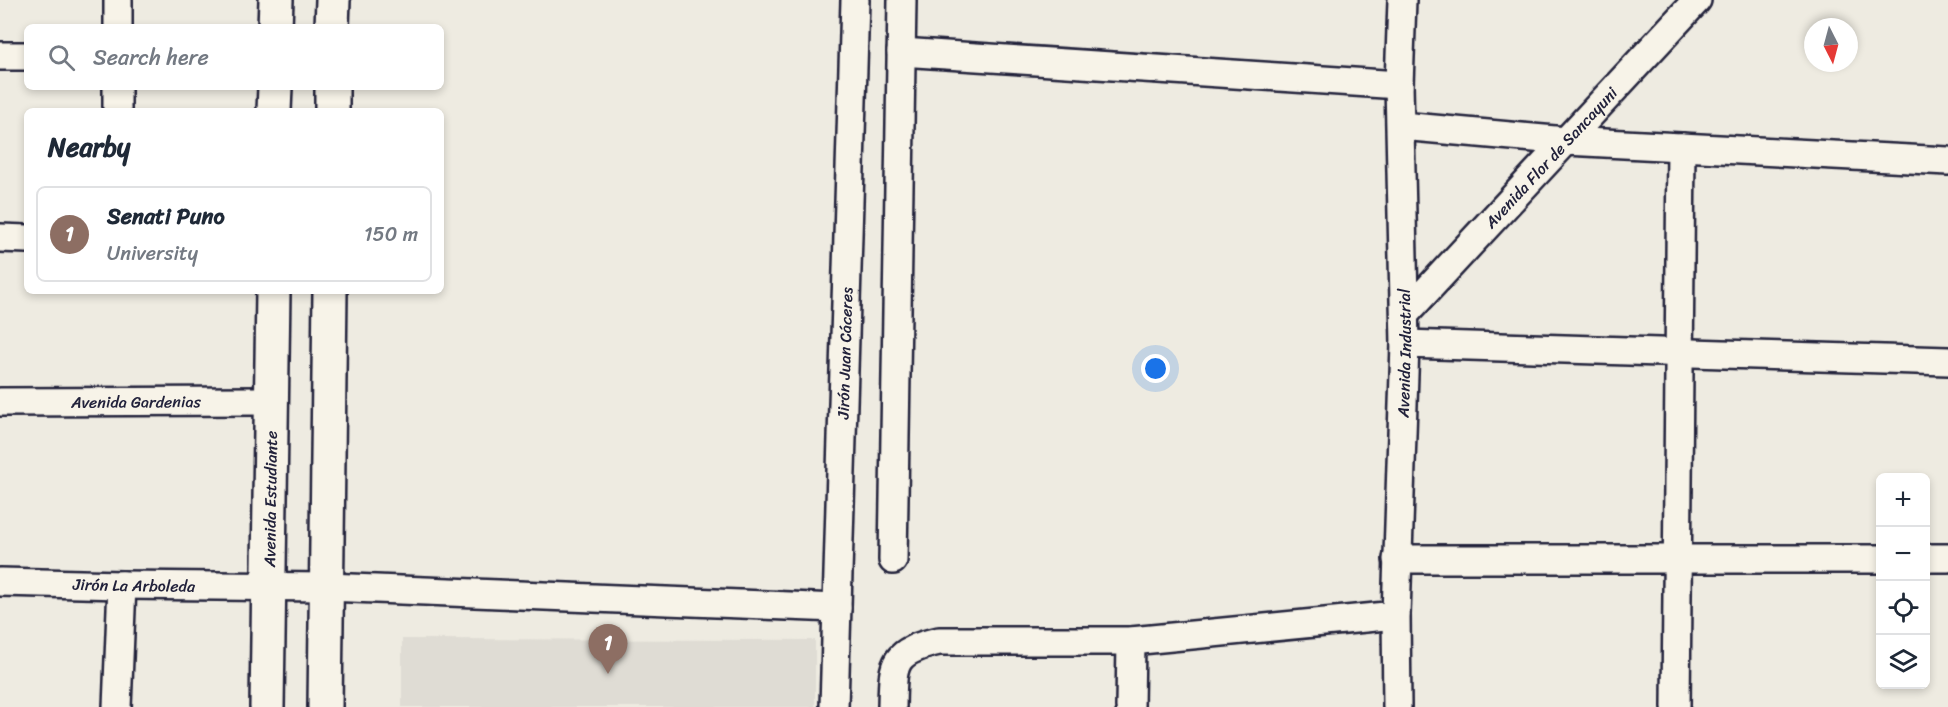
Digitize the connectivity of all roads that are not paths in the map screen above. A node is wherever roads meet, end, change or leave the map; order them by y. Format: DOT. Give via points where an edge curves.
graph roads {
  1 [pos="118,0"];
  2 [pos="276,0"];
  3 [pos="333,0"];
  4 [pos="855,0"];
  5 [pos="902,0"];
  6 [pos="1402,0"];
  7 [pos="1697,0"];
  8 [pos="118,24"];
  9 [pos="275,24"];
  10 [pos="332,24"];
  11 [pos="901,52"];
  12 [pos="0,56"];
  13 [pos="24,56"];
  14 [pos="1400,85"];
  15 [pos="117,90"];
  16 [pos="275,90"];
  17 [pos="332,90"];
  18 [pos="117,108"];
  19 [pos="274,108"];
  20 [pos="332,108"];
  21 [pos="1401,126"];
  22 [pos="1566,141"];
  23 [pos="1681,147"];
  24 [pos="1948,161"];
  25 [pos="0,238"];
  26 [pos="24,239"];
  27 [pos="273,294"];
  28 [pos="330,294"];
  29 [pos="1405,314"];
  30 [pos="1405,344"];
  31 [pos="1680,354"];
  32 [pos="1948,361"];
  33 [pos="272,401"];
  34 [pos="0,402"];
  35 [pos="1930,558"];
  36 [pos="1948,558"];
  37 [pos="1398,559"];
  38 [pos="1876,559"];
  39 [pos="893,560"];
  40 [pos="1678,560"];
  41 [pos="0,582"];
  42 [pos="122,585"];
  43 [pos="327,587"];
  44 [pos="268,588"];
  45 [pos="837,608"];
  46 [pos="1396,615"];
  47 [pos="1131,640"];
  48 [pos="117,707"];
  49 [pos="267,707"];
  50 [pos="325,707"];
  51 [pos="834,707"];
  52 [pos="892,707"];
  53 [pos="1130,707"];
  54 [pos="1397,707"];
  55 [pos="1676,707"];
  1 -- 8 [label="street"];
  2 -- 9 [label="street"];
  3 -- 10 [label="street"];
  4 -- 45 [label="street, Jirón Juan Cáceres"];
  5 -- 11 [label="street"];
  6 -- 14 [label="street, Avenida Industrial"];
  7 -- 22 [label="street, Avenida Flor de Sancayuni"];
  11 -- 14 [label="street"];
  11 -- 39 [label="street"];
  12 -- 13 [label="street"];
  14 -- 21 [label="street, Avenida Industrial"];
  15 -- 18 [label="street"];
  16 -- 19 [label="street"];
  17 -- 20 [label="street"];
  21 -- 22 [label="street"];
  21 -- 29 [label="street, Avenida Industrial"];
  22 -- 23 [label="street"];
  22 -- 29 [label="street, Avenida Flor de Sancayuni"];
  23 -- 24 [label="street"];
  23 -- 31 [label="street"];
  25 -- 26 [label="street"];
  27 -- 33 [label="street, Avenida Estudiante"];
  28 -- 43 [label="street"];
  29 -- 30 [label="street, Avenida Industrial"];
  30 -- 31 [label="street"];
  30 -- 37 [label="street, Avenida Industrial"];
  31 -- 32 [label="street"];
  31 -- 40 [label="street"];
  33 -- 34 [label="street, Avenida Gardenias"];
  33 -- 44 [label="street, Avenida Estudiante"];
  35 -- 36 [label="street"];
  37 -- 40 [label="street"];
  37 -- 46 [label="street, Avenida Industrial"];
  38 -- 40 [label="street"];
  40 -- 55 [label="street"];
  41 -- 42 [label="street, Jirón La Arboleda"];
  42 -- 44 [label="street, Jirón La Arboleda"];
  42 -- 48 [label="street"];
  43 -- 44 [label="street, Jirón La Arboleda"];
  43 -- 45 [label="street, Jirón La Arboleda"];
  43 -- 50 [label="street"];
  44 -- 49 [label="street, Avenida Estudiante"];
  45 -- 51 [label="street, Jirón Juan Cáceres"];
  46 -- 47 [label="street"];
  46 -- 54 [label="street, Avenida Industrial"];
  47 -- 52 [label="street" via="939,641 919,646 903,654 893,671"];
  47 -- 53 [label="street"];
}
